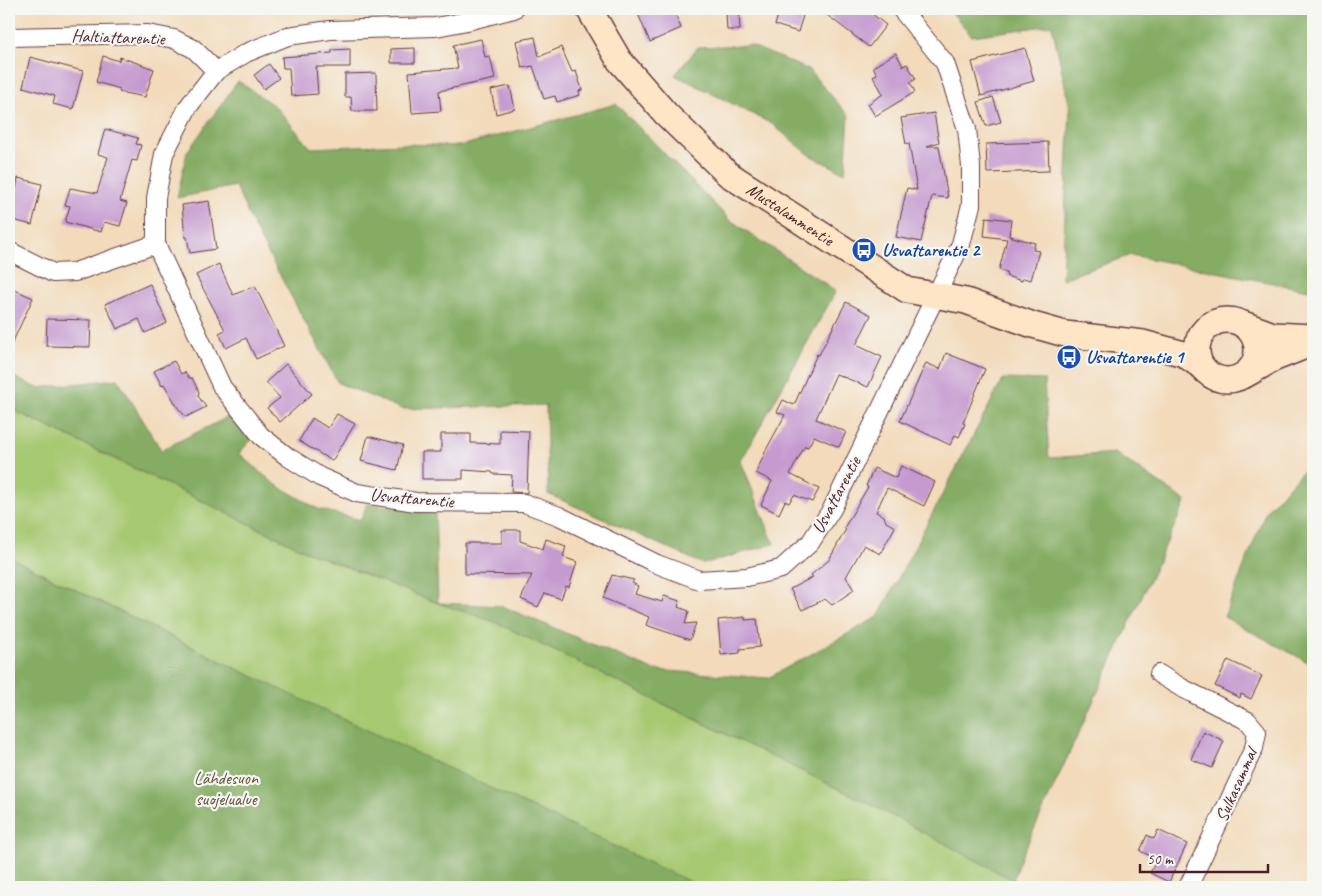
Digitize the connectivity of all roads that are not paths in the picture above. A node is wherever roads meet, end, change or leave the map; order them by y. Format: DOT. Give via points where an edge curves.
graph roads {
  1 [pos="514,9"];
  2 [pos="589,9"];
  3 [pos="901,9"];
  4 [pos="9,37"];
  5 [pos="216,71"];
  6 [pos="156,244"];
  7 [pos="9,251"];
  8 [pos="938,294"];
  9 [pos="1243,324"];
  10 [pos="1207,328"];
  11 [pos="1313,337"];
  12 [pos="1143,343"];
  13 [pos="1313,343"];
  14 [pos="1201,366"];
  15 [pos="1243,376"];
  16 [pos="1159,674"];
  17 [pos="1188,887"];
  1 -- 5 [label="street, Usvattarentie" via="436,26 330,30 288,36 246,53"];
  2 -- 8 [label="street, Mustalammentie" via="619,60 672,120 728,174 907,290"];
  3 -- 8 [label="street, Usvattarentie" via="945,63 967,129 971,205 959,251"];
  4 -- 5 [label="street, Haltiattarentie" via="148,34 174,39 194,49"];
  5 -- 6 [label="street, Usvattarentie" via="188,107 164,154 156,198"];
  6 -- 7 [label="street" via="75,272 53,273"];
  6 -- 8 [label="street, Usvattarentie" via="222,387 262,436 320,477 357,493 416,502 524,502 698,580 747,578 781,569 810,543 832,509 919,326"];
  8 -- 12 [label="street, Mustalammentie" via="1065,334"];
  9 -- 10 [label="street" via="1223,320"];
  9 -- 11 [label="street" via="1273,334"];
  9 -- 15 [label="street" via="1255,338 1258,348 1251,369"];
  10 -- 12 [label="street, Mustalammentie" via="1172,339"];
  10 -- 14 [label="street" via="1197,346"];
  12 -- 14 [label="street, Mustalammentie" via="1184,354"];
  13 -- 15 [label="street" via="1273,359"];
  14 -- 15 [label="street" via="1207,373 1223,380"];
  16 -- 17 [label="street, Sulkasammal" via="1248,720 1257,732 1254,748"];
}
